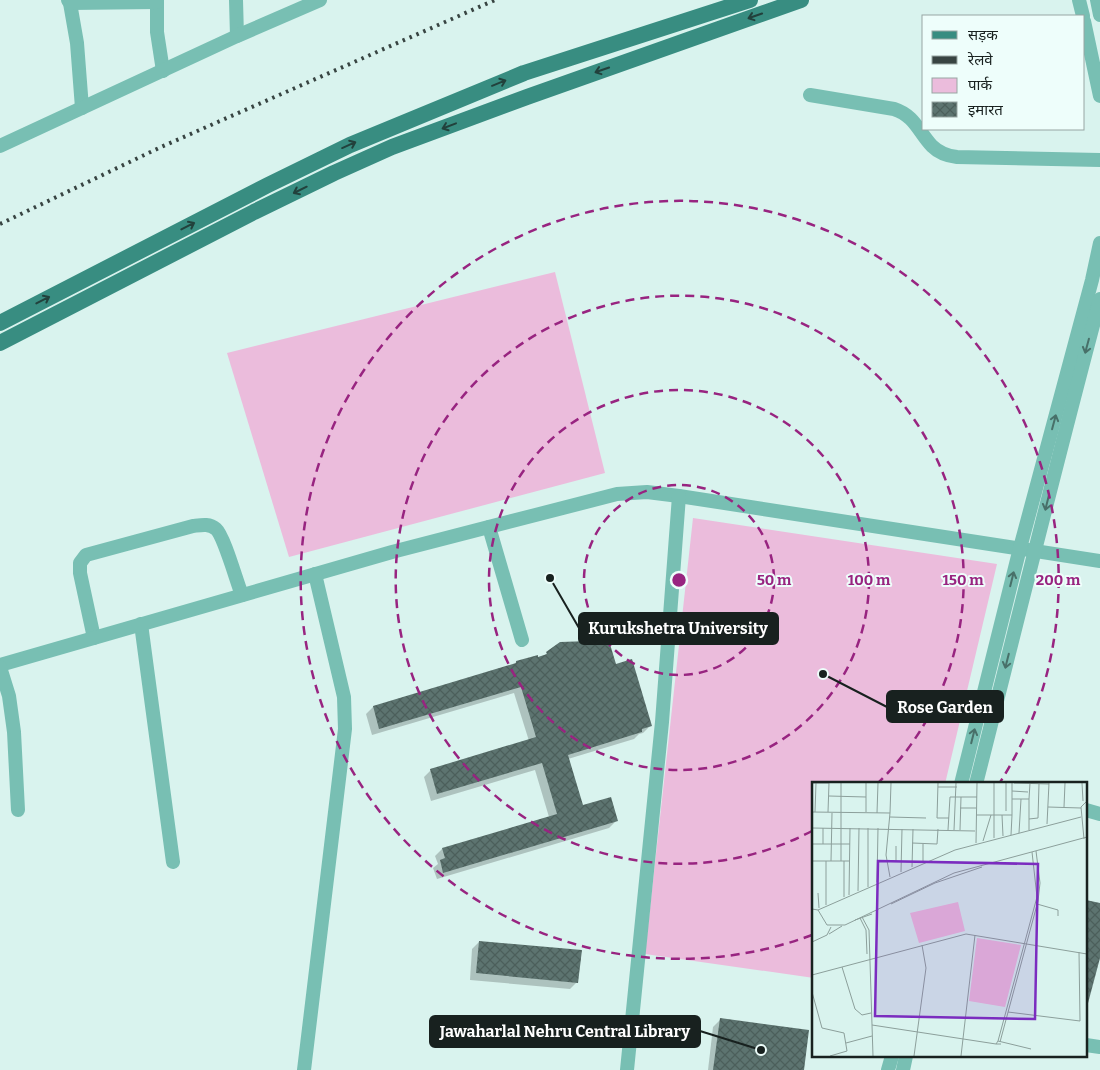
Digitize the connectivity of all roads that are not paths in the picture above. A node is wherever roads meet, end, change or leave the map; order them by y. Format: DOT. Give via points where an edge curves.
graph roads {
  1 [pos="236,0"];
  2 [pos="750,0"];
  3 [pos="801,0"];
  4 [pos="1079,0"];
  5 [pos="1097,0"];
  6 [pos="122,1"];
  7 [pos="157,1"];
  8 [pos="315,1"];
  9 [pos="69,2"];
  10 [pos="1083,15"];
  11 [pos="1100,15"];
  12 [pos="1085,26"];
  13 [pos="237,36"];
  14 [pos="163,71"];
  15 [pos="810,94"];
  16 [pos="1100,96"];
  17 [pos="82,108"];
  18 [pos="0,146"];
  19 [pos="1100,160"];
  20 [pos="1100,243"];
  21 [pos="1097,272"];
  22 [pos="1100,299"];
  23 [pos="0,323"];
  24 [pos="0,343"];
  25 [pos="679,496"];
  26 [pos="489,527"];
  27 [pos="1020,548"];
  28 [pos="1036,551"];
  29 [pos="1100,561"];
  30 [pos="315,574"];
  31 [pos="242,596"];
  32 [pos="141,624"];
  33 [pos="94,638"];
  34 [pos="522,640"];
  35 [pos="0,666"];
  36 [pos="971,782"];
  37 [pos="18,810"];
  38 [pos="173,862"];
  39 [pos="304,1070"];
  40 [pos="627,1070"];
  1 -- 13 [label="street"];
  23 -- 2 [label="main road, one-way" via="350,145 524,73"];
  3 -- 24 [label="main road, one-way" via="392,147 254,212"];
  4 -- 10 [label="street"];
  5 -- 11 [label="street"];
  6 -- 7 [label="street"];
  6 -- 9 [label="street"];
  7 -- 14 [label="street"];
  8 -- 13 [label="street"];
  9 -- 17 [label="street" via="77,43"];
  12 -- 16 [label="street"];
  13 -- 14 [label="street"];
  14 -- 17 [label="street"];
  15 -- 19 [label="street" via="904,112 933,147 949,156"];
  17 -- 18 [label="street"];
  20 -- 21 [label="street"];
  27 -- 21 [label="street, one-way"];
  22 -- 28 [label="street, one-way"];
  25 -- 26 [label="street" via="647,492 617,494"];
  25 -- 27 [label="street"];
  25 -- 40 [label="street" via="662,722"];
  26 -- 30 [label="street"];
  26 -- 34 [label="street"];
  27 -- 28 [label="street"];
  36 -- 27 [label="street, one-way"];
  28 -- 29 [label="street"];
  28 -- 36 [label="street, one-way"];
  30 -- 31 [label="street"];
  30 -- 39 [label="street" via="344,697 345,729"];
  31 -- 32 [label="street"];
  31 -- 33 [label="street" via="222,538 217,529 209,525 193,526 86,555 80,563 80,573"];
  32 -- 33 [label="street"];
  32 -- 38 [label="street"];
  33 -- 35 [label="street"];
  35 -- 37 [label="street" via="9,696 14,732"];
}
